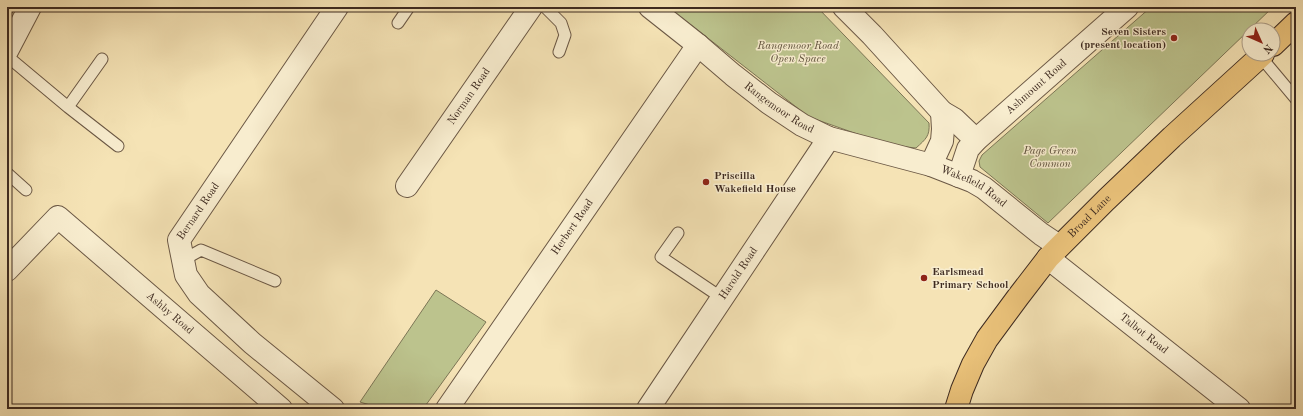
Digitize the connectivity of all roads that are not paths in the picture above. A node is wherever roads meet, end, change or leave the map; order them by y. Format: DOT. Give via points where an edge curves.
graph roads {
  1 [pos="30,7"];
  2 [pos="337,7"];
  3 [pos="409,7"];
  4 [pos="531,7"];
  5 [pos="545,7"];
  6 [pos="650,7"];
  7 [pos="844,7"];
  8 [pos="1127,7"];
  9 [pos="1296,23"];
  10 [pos="398,24"];
  11 [pos="1281,37"];
  12 [pos="698,45"];
  13 [pos="7,51"];
  14 [pos="560,52"];
  15 [pos="7,56"];
  16 [pos="102,60"];
  17 [pos="1254,62"];
  18 [pos="1272,62"];
  19 [pos="1296,99"];
  20 [pos="68,107"];
  21 [pos="942,112"];
  22 [pos="829,138"];
  23 [pos="976,140"];
  24 [pos="118,146"];
  25 [pos="931,166"];
  26 [pos="7,173"];
  27 [pos="959,176"];
  28 [pos="407,186"];
  29 [pos="26,190"];
  30 [pos="678,233"];
  31 [pos="1054,252"];
  32 [pos="183,260"];
  33 [pos="7,270"];
  34 [pos="275,281"];
  35 [pos="722,298"];
  36 [pos="281,409"];
  37 [pos="334,409"];
  38 [pos="447,409"];
  39 [pos="648,409"];
  40 [pos="956,409"];
  41 [pos="1239,409"];
  1 -- 13 [label="street"];
  2 -- 32 [label="street, Bernard Road" via="178,240"];
  3 -- 10 [label="lane"];
  4 -- 28 [label="street, Norman Road"];
  5 -- 14 [label="lane" via="561,23 565,35"];
  6 -- 12 [label="street, Rangemoor Road"];
  7 -- 21 [label="street" via="872,34"];
  8 -- 23 [label="street, Ashmount Road"];
  9 -- 11 [label="main road, Broad Lane"];
  12 -- 22 [label="street, Rangemoor Road" via="769,103 802,125"];
  12 -- 38 [label="street, Herbert Road"];
  15 -- 20 [label="lane"];
  16 -- 20 [label="lane"];
  17 -- 31 [label="main road, Broad Lane" via="1172,137"];
  18 -- 19 [label="lane"];
  20 -- 24 [label="lane"];
  21 -- 23 [label="street" via="954,119"];
  21 -- 25 [label="street, Wakefield Road" via="942,141"];
  22 -- 25 [label="street, Rangemoor Road"];
  22 -- 35 [label="street, Harold Road"];
  23 -- 27 [label="street, Ashmount Road" via="968,149"];
  25 -- 27 [label="street, Wakefield Road"];
  26 -- 29 [label="lane"];
  27 -- 31 [label="street, Wakefield Road" via="984,188 1041,234"];
  30 -- 35 [label="lane" via="661,257"];
  31 -- 40 [label="main road, Broad Lane" via="987,339 973,364"];
  31 -- 41 [label="street, Talbot Road"];
  32 -- 34 [label="lane" via="201,250"];
  32 -- 37 [label="street, Bernard Road" via="186,275 199,294 252,343"];
  33 -- 36 [label="street, Ashby Road" via="58,217"];
  35 -- 39 [label="street, Harold Road"];
}
